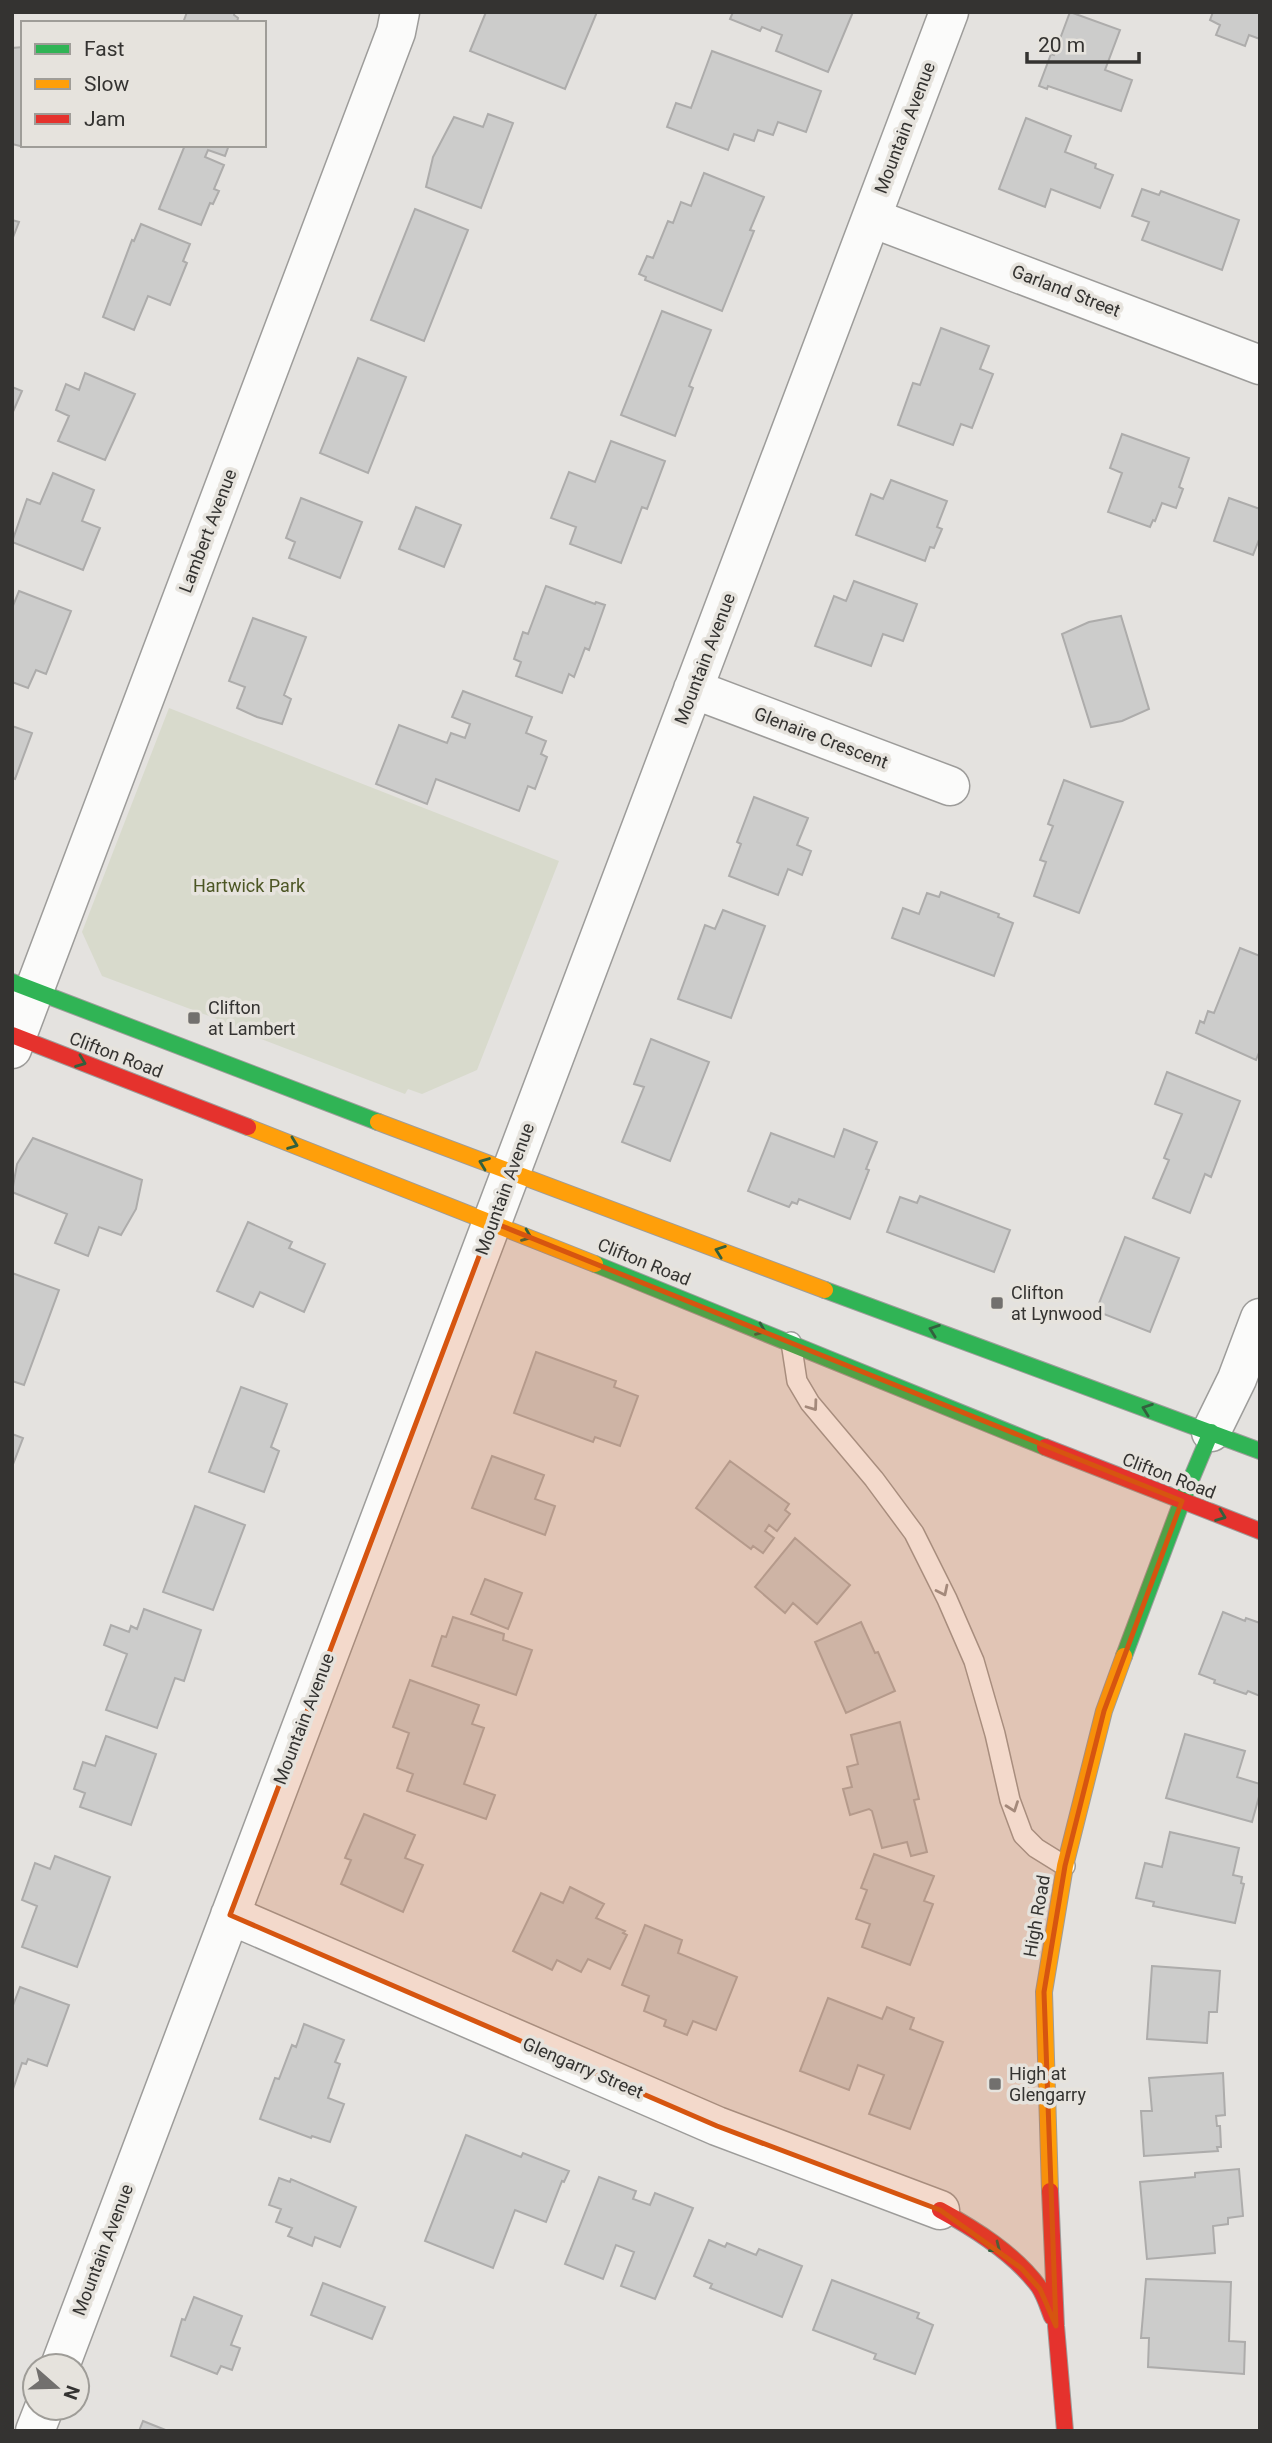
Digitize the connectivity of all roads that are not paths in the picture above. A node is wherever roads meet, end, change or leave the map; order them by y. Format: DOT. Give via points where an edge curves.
graph roads {
  1 [pos="400,12"];
  2 [pos="949,12"];
  3 [pos="872,218"];
  4 [pos="1260,365"];
  5 [pos="693,689"];
  6 [pos="950,786"];
  7 [pos="23,987"];
  8 [pos="14,1041"];
  9 [pos="510,1173"];
  10 [pos="492,1222"];
  11 [pos="1260,1318"];
  12 [pos="791,1342"];
  13 [pos="1211,1432"];
  14 [pos="1260,1451"];
  15 [pos="1182,1501"];
  16 [pos="1260,1531"];
  17 [pos="1065,1866"];
  18 [pos="230,1915"];
  19 [pos="940,2210"];
  20 [pos="1056,2326"];
  21 [pos="65,2352"];
  22 [pos="1065,2431"];
  1 -- 7 [label="street, Lambert Avenue"];
  2 -- 3 [label="street, Mountain Avenue"];
  3 -- 4 [label="street, Garland Street"];
  3 -- 5 [label="street, Mountain Avenue"];
  5 -- 6 [label="street, Glenaire Crescent"];
  5 -- 9 [label="street, Mountain Avenue"];
  7 -- 8 [label="street, Lambert Avenue"];
  9 -- 7 [label="main road, Clifton Road, one-way"];
  8 -- 10 [label="main road, Clifton Road, one-way"];
  9 -- 10 [label="street, Mountain Avenue"];
  13 -- 9 [label="main road, Clifton Road, one-way"];
  10 -- 12 [label="main road, Clifton Road, one-way"];
  10 -- 18 [label="street, Mountain Avenue"];
  11 -- 13 [label="street"];
  12 -- 15 [label="main road, Clifton Road"];
  12 -- 17 [label="lane, one-way" via="797,1381 810,1404 914,1532 947,1599 974,1661 1023,1835"];
  13 -- 14 [label="main road, Clifton Road"];
  13 -- 15 [label="main road, High Road"];
  15 -- 16 [label="main road, Clifton Road, one-way"];
  15 -- 17 [label="main road, High Road" via="1104,1710"];
  17 -- 20 [label="main road, High Road" via="1044,1992"];
  18 -- 19 [label="street, Glengarry Street" via="717,2126"];
  18 -- 21 [label="street, Mountain Avenue"];
  19 -- 20 [label="main road, one-way" via="1021,2268 1040,2289"];
  20 -- 22 [label="main road, High Road"];
}
